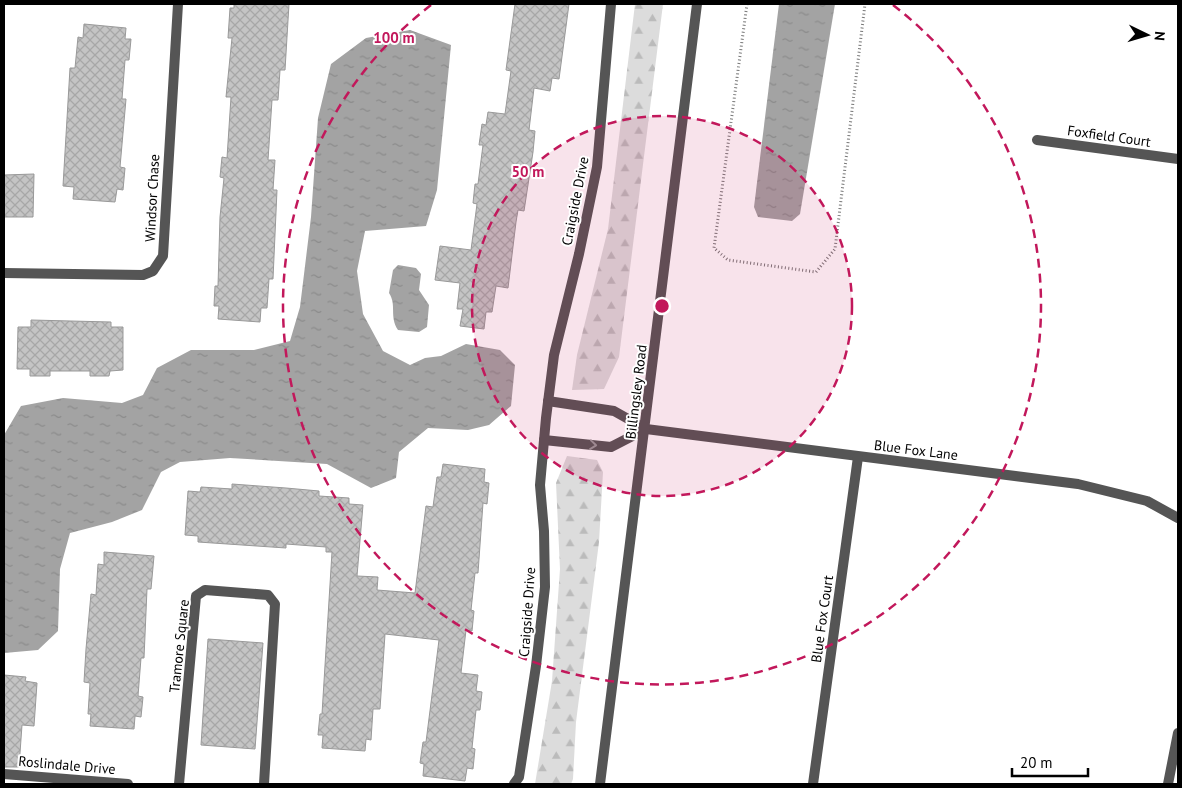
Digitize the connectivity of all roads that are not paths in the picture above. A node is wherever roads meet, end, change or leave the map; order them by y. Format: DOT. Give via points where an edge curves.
graph roads {
  1 [pos="178,4"];
  2 [pos="611,4"];
  3 [pos="698,4"];
  4 [pos="1037,140"];
  5 [pos="1178,159"];
  6 [pos="4,273"];
  7 [pos="548,402"];
  8 [pos="646,429"];
  9 [pos="544,440"];
  10 [pos="858,458"];
  11 [pos="1178,518"];
  12 [pos="1178,734"];
  13 [pos="4,774"];
  14 [pos="128,784"];
  15 [pos="179,784"];
  16 [pos="264,784"];
  17 [pos="514,784"];
  18 [pos="600,784"];
  19 [pos="813,784"];
  20 [pos="1168,784"];
  1 -- 6 [label="street, Windsor Chase" via="163,256 153,272 143,276"];
  2 -- 7 [label="street, Craigside Drive" via="597,167 554,355"];
  3 -- 8 [label="street, Billingsley Road"];
  4 -- 5 [label="street, Foxfield Court"];
  7 -- 8 [label="street" via="614,411"];
  7 -- 9 [label="street, Craigside Drive"];
  9 -- 8 [label="street, one-way" via="611,447"];
  8 -- 10 [label="street, Blue Fox Lane"];
  8 -- 18 [label="street, Billingsley Road"];
  9 -- 17 [label="street, Craigside Drive" via="540,485 544,587 536,666 519,777"];
  10 -- 11 [label="street, Blue Fox Lane" via="1078,484 1147,501"];
  10 -- 19 [label="street, Blue Fox Court"];
  12 -- 20 [label="street"];
  13 -- 14 [label="street, Roslindale Drive"];
  15 -- 16 [label="street, Tramore Square" via="196,596 205,590 268,595 275,604"];
}
